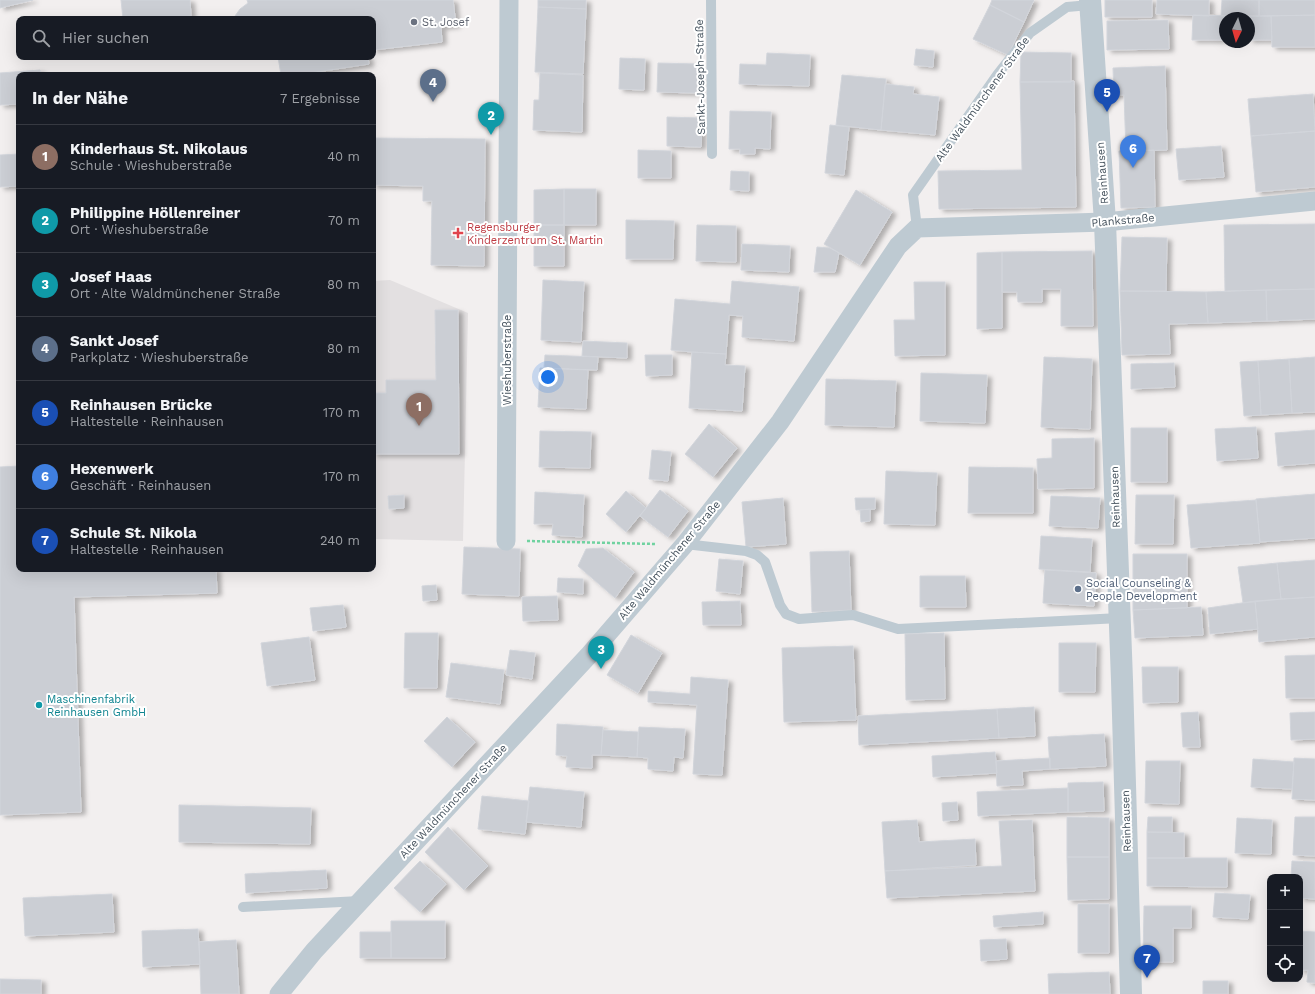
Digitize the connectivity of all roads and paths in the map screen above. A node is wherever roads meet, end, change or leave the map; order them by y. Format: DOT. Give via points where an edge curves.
graph roads {
  1 [pos="509,0"];
  2 [pos="711,0"];
  3 [pos="1090,3"];
  4 [pos="712,154"];
  5 [pos="1315,201"];
  6 [pos="1105,222"];
  7 [pos="924,228"];
  8 [pos="506,541"];
  9 [pos="685,544"];
  10 [pos="1120,618"];
  11 [pos="360,901"];
  12 [pos="243,907"];
  13 [pos="279,994"];
  14 [pos="1131,994"];
  1 -- 8 [label="street, Wieshuberstraße"];
  2 -- 4 [label="lane, Sankt-Joseph-Straße"];
  3 -- 6 [label="street, Reinhausen"];
  3 -- 7 [label="lane, Alte Waldmünchener Straße" via="1067,7 1030,33 1001,69 913,195"];
  5 -- 6 [label="street, Plankstraße"];
  6 -- 7 [label="street, Plankstraße"];
  6 -- 10 [label="street, Reinhausen"];
  7 -- 9 [label="street, Alte Waldmünchener Straße" via="898,246 780,422"];
  8 -- 9 [label="path"];
  9 -- 10 [label="lane" via="746,551 757,555 764,562 780,605 786,614 799,619 854,615 898,629"];
  9 -- 11 [label="street, Alte Waldmünchener Straße" via="590,654"];
  10 -- 14 [label="street, Reinhausen"];
  11 -- 12 [label="lane"];
  11 -- 13 [label="street, Alte Waldmünchener Straße"];
}
